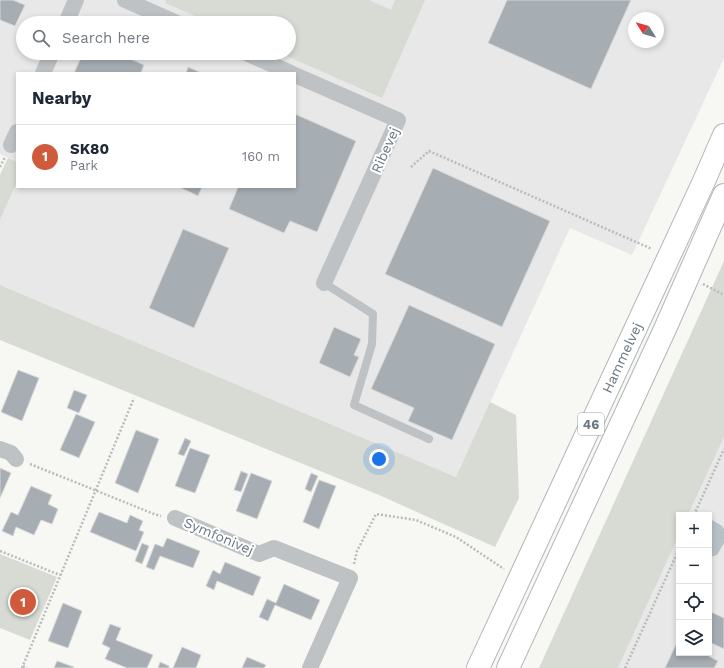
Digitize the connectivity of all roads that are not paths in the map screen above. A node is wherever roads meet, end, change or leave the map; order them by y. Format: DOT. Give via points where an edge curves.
graph roads {
  1 [pos="76,0"];
  2 [pos="125,0"];
  3 [pos="69,16"];
  4 [pos="161,16"];
  5 [pos="49,60"];
  6 [pos="262,60"];
  7 [pos="43,72"];
  8 [pos="289,72"];
  9 [pos="296,75"];
  10 [pos="724,134"];
  11 [pos="724,195"];
  12 [pos="324,283"];
  13 [pos="429,439"];
  14 [pos="0,448"];
  15 [pos="16,459"];
  16 [pos="175,518"];
  17 [pos="310,668"];
  18 [pos="478,668"];
  19 [pos="508,668"];
  1 -- 3 [label="street"];
  2 -- 4 [label="street"];
  5 -- 7 [label="street"];
  6 -- 8 [label="street"];
  9 -- 12 [label="street, Ribevej" via="398,120"];
  10 -- 18 [label="main road, Hammelvej / 46"];
  11 -- 19 [label="main road, Hammelvej / 46"];
  12 -- 13 [label="lane" via="373,314 372,344 354,405"];
  14 -- 15 [label="street" via="11,453"];
  16 -- 17 [label="street, Symfonivej" via="259,554 274,548 350,578"];
}
